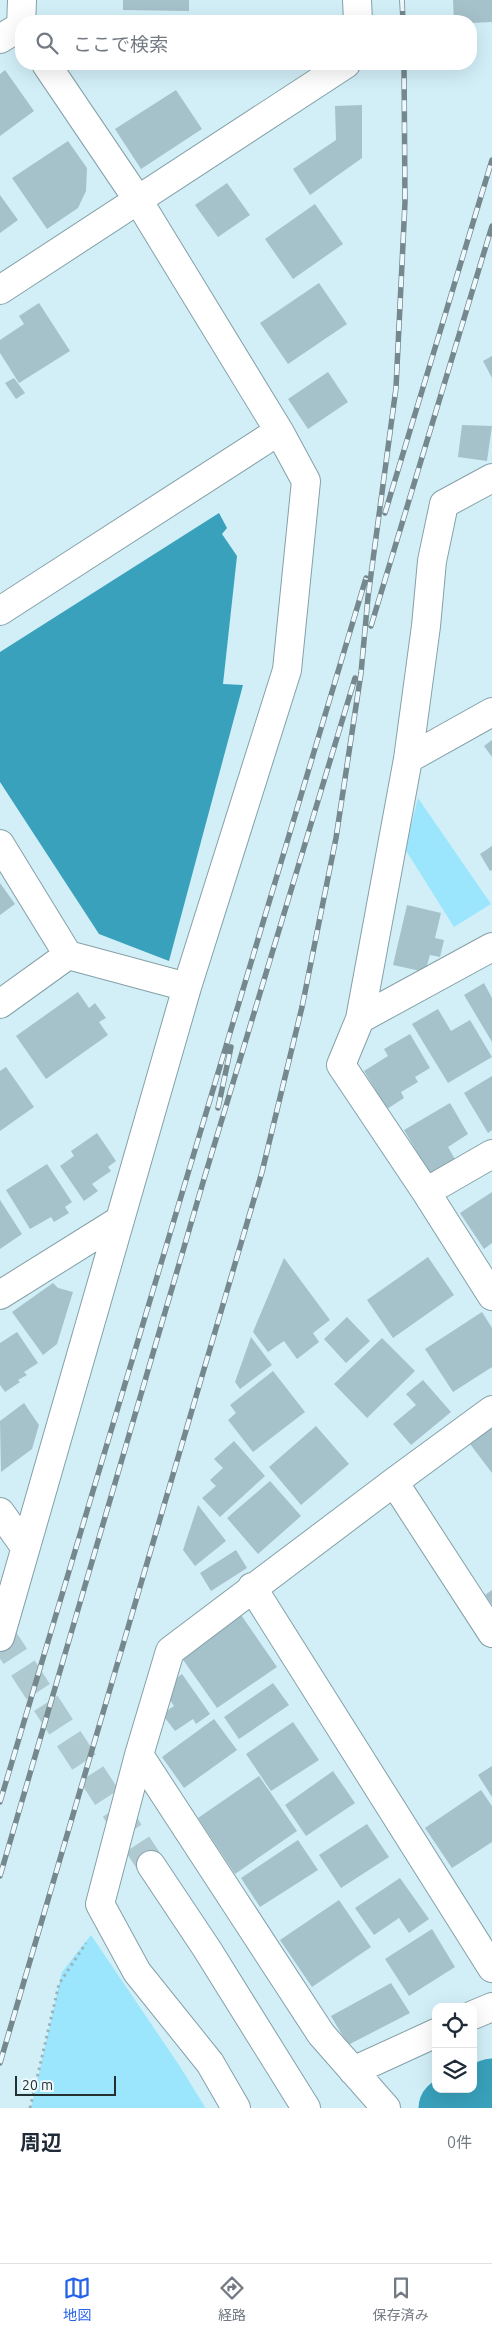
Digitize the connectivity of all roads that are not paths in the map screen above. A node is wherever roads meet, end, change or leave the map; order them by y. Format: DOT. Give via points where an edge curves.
graph roads {
  1 [pos="22,0"];
  2 [pos="357,0"];
  3 [pos="21,15"];
  4 [pos="358,15"];
  5 [pos="15,30"];
  6 [pos="0,39"];
  7 [pos="50,70"];
  8 [pos="337,70"];
  9 [pos="138,200"];
  10 [pos="0,290"];
  11 [pos="279,431"];
  12 [pos="492,478"];
  13 [pos="0,611"];
  14 [pos="492,712"];
  15 [pos="408,759"];
  16 [pos="0,844"];
  17 [pos="492,946"];
  18 [pos="68,955"];
  19 [pos="187,987"];
  20 [pos="0,1004"];
  21 [pos="360,1019"];
  22 [pos="492,1154"];
  23 [pos="426,1192"];
  24 [pos="120,1220"];
  25 [pos="0,1295"];
  26 [pos="492,1296"];
  27 [pos="492,1410"];
  28 [pos="394,1482"];
  29 [pos="0,1512"];
  30 [pos="25,1547"];
  31 [pos="252,1588"];
  32 [pos="492,1633"];
  33 [pos="0,1637"];
  34 [pos="139,1754"];
  35 [pos="151,1865"];
  36 [pos="492,1968"];
  37 [pos="492,2007"];
  38 [pos="477,2013"];
  39 [pos="432,2035"];
  40 [pos="369,2089"];
  41 [pos="236,2108"];
  42 [pos="306,2108"];
  1 -- 3 [label="street"];
  2 -- 4 [label="street"];
  5 -- 6 [label="street"];
  7 -- 9 [label="street"];
  8 -- 9 [label="street"];
  9 -- 10 [label="street"];
  9 -- 11 [label="street"];
  11 -- 13 [label="street"];
  11 -- 19 [label="street" via="306,481 286,670"];
  12 -- 15 [label="street" via="444,504 432,561"];
  14 -- 15 [label="street"];
  15 -- 21 [label="street"];
  16 -- 18 [label="street"];
  17 -- 21 [label="street"];
  18 -- 19 [label="street"];
  18 -- 20 [label="street"];
  19 -- 24 [label="street"];
  21 -- 23 [label="street" via="341,1065"];
  22 -- 23 [label="street"];
  23 -- 26 [label="street"];
  24 -- 25 [label="street"];
  24 -- 30 [label="street"];
  27 -- 28 [label="street"];
  28 -- 31 [label="street"];
  28 -- 32 [label="street"];
  29 -- 30 [label="street"];
  30 -- 33 [label="street"];
  31 -- 34 [label="street" via="170,1651"];
  31 -- 36 [label="street"];
  34 -- 40 [label="street" via="321,2034"];
  34 -- 41 [label="street" via="100,1904 137,1972 210,2063"];
  35 -- 42 [label="street"];
  37 -- 38 [label="street"];
  39 -- 40 [label="street"];
}
